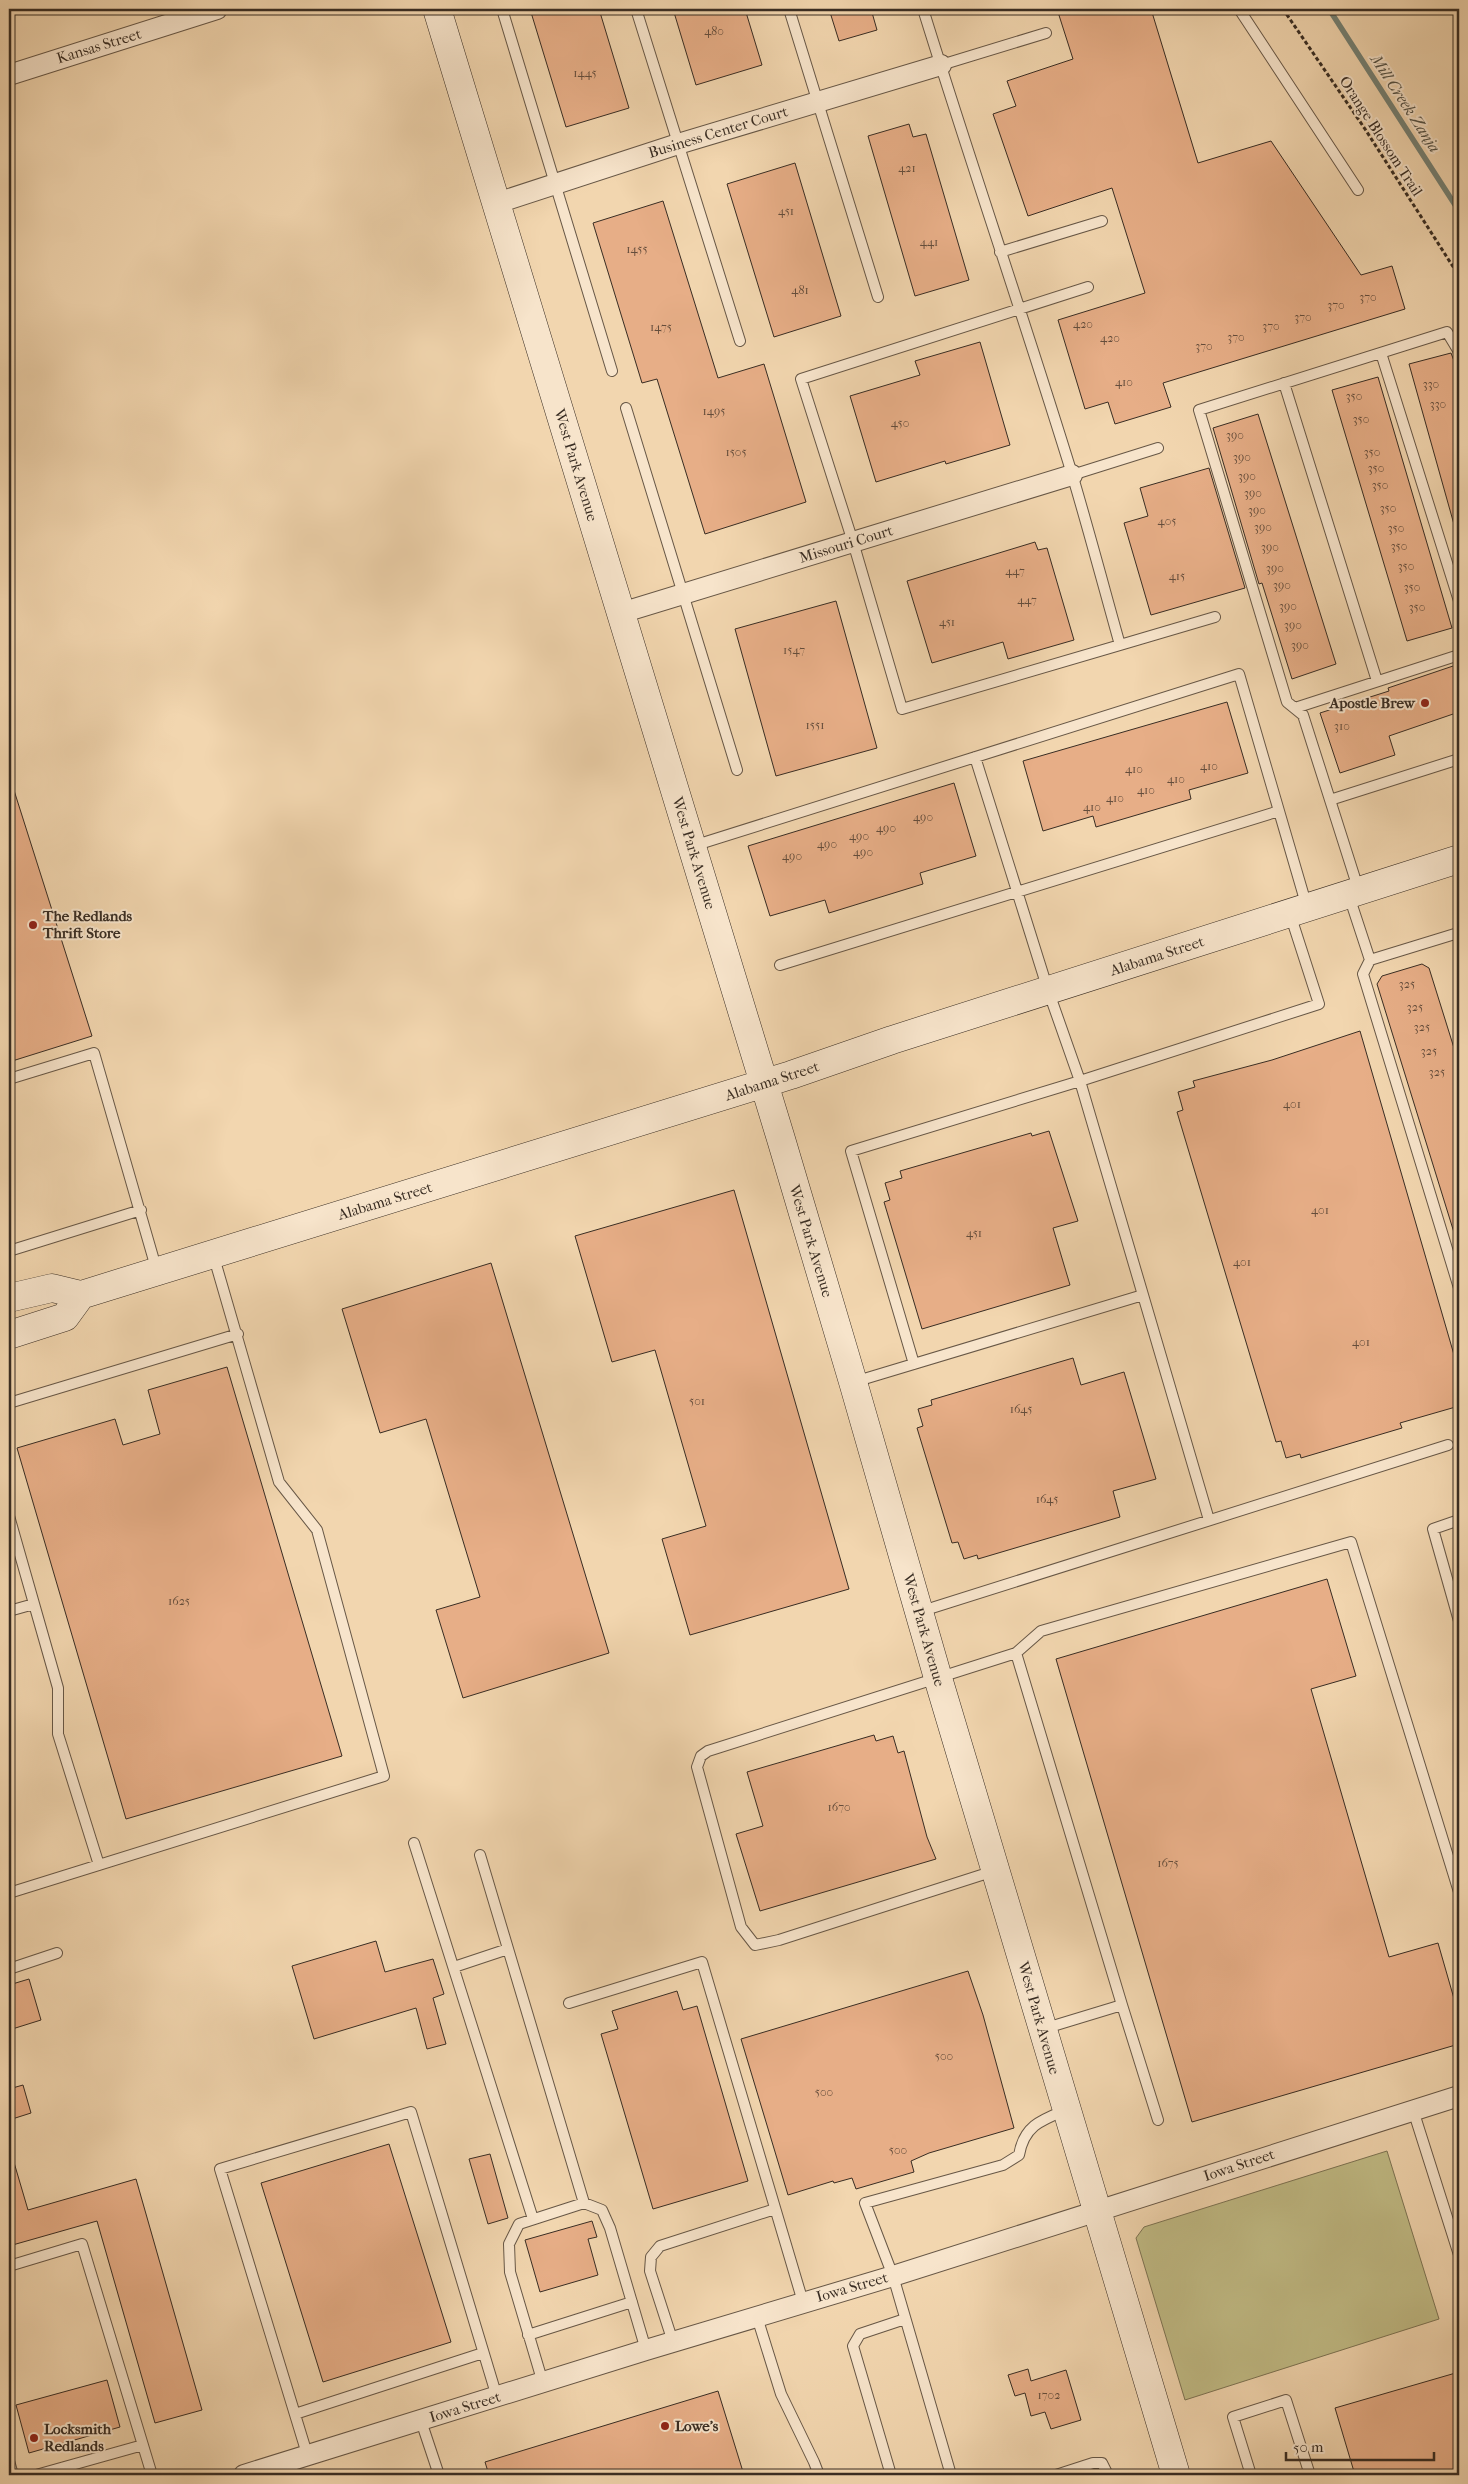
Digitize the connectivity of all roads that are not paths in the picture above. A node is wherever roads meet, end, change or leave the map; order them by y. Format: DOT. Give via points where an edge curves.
graph roads {
  1 [pos="217,9"];
  2 [pos="437,9"];
  3 [pos="502,9"];
  4 [pos="636,9"];
  5 [pos="789,9"];
  6 [pos="923,9"];
  7 [pos="1239,9"];
  8 [pos="1046,33"];
  9 [pos="941,65"];
  10 [pos="9,74"];
  11 [pos="817,102"];
  12 [pos="678,144"];
  13 [pos="557,184"];
  14 [pos="1358,190"];
  15 [pos="497,203"];
  16 [pos="1102,221"];
  17 [pos="1000,252"];
  18 [pos="1088,287"];
  19 [pos="878,297"];
  20 [pos="1019,309"];
  21 [pos="740,341"];
  22 [pos="1459,352"];
  23 [pos="1381,353"];
  24 [pos="612,371"];
  25 [pos="1284,383"];
  26 [pos="626,408"];
  27 [pos="1158,448"];
  28 [pos="1072,475"];
  29 [pos="853,542"];
  30 [pos="685,593"];
  31 [pos="1459,601"];
  32 [pos="621,613"];
  33 [pos="1215,617"];
  34 [pos="1120,645"];
  35 [pos="1459,655"];
  36 [pos="1377,681"];
  37 [pos="1295,708"];
  38 [pos="976,757"];
  39 [pos="1459,759"];
  40 [pos="737,770"];
  41 [pos="1330,800"];
  42 [pos="1279,811"];
  43 [pos="693,846"];
  44 [pos="1459,859"];
  45 [pos="1017,890"];
  46 [pos="1354,893"];
  47 [pos="1298,911"];
  48 [pos="1459,938"];
  49 [pos="1370,960"];
  50 [pos="780,965"];
  51 [pos="1048,990"];
  52 [pos="9,1079"];
  53 [pos="1080,1081"];
  54 [pos="764,1084"];
  55 [pos="141,1210"];
  56 [pos="9,1251"];
  57 [pos="212,1254"];
  58 [pos="157,1271"];
  59 [pos="1459,1288"];
  60 [pos="81,1295"];
  61 [pos="1143,1295"];
  62 [pos="9,1298"];
  63 [pos="238,1334"];
  64 [pos="9,1335"];
  65 [pos="914,1364"];
  66 [pos="853,1382"];
  67 [pos="9,1403"];
  68 [pos="1448,1445"];
  69 [pos="9,1516"];
  70 [pos="1209,1520"];
  71 [pos="1459,1520"];
  72 [pos="34,1604"];
  73 [pos="9,1611"];
  74 [pos="919,1612"];
  75 [pos="1459,1621"];
  76 [pos="1016,1653"];
  77 [pos="938,1678"];
  78 [pos="414,1843"];
  79 [pos="480,1855"];
  80 [pos="99,1865"];
  81 [pos="995,1871"];
  82 [pos="1459,1892"];
  83 [pos="9,1893"];
  84 [pos="508,1949"];
  85 [pos="57,1953"];
  86 [pos="454,1967"];
  87 [pos="9,1969"];
  88 [pos="569,2002"];
  89 [pos="1122,2005"];
  90 [pos="1043,2029"];
  91 [pos="1459,2096"];
  92 [pos="1066,2110"];
  93 [pos="1413,2110"];
  94 [pos="1158,2120"];
  95 [pos="584,2203"];
  96 [pos="775,2209"];
  97 [pos="1095,2210"];
  98 [pos="533,2219"];
  99 [pos="1459,2255"];
  100 [pos="9,2266"];
  101 [pos="893,2276"];
  102 [pos="632,2302"];
  103 [pos="803,2302"];
  104 [pos="757,2317"];
  105 [pos="905,2319"];
  106 [pos="528,2335"];
  107 [pos="673,2342"];
  108 [pos="646,2350"];
  109 [pos="483,2353"];
  110 [pos="543,2383"];
  111 [pos="497,2397"];
  112 [pos="294,2414"];
  113 [pos="421,2421"];
  114 [pos="143,2445"];
  115 [pos="308,2456"];
  116 [pos="9,2461"];
  117 [pos="13,2475"];
  118 [pos="36,2475"];
  119 [pos="152,2475"];
  120 [pos="244,2475"];
  121 [pos="439,2475"];
  122 [pos="819,2475"];
  123 [pos="891,2475"];
  124 [pos="951,2475"];
  125 [pos="1056,2475"];
  126 [pos="1108,2475"];
  127 [pos="1176,2475"];
  128 [pos="1251,2475"];
  129 [pos="1310,2475"];
  1 -- 10 [label="street, Kansas Street"];
  2 -- 15 [label="street, West Park Avenue"];
  3 -- 13 [label="lane"];
  4 -- 12 [label="lane"];
  5 -- 11 [label="lane"];
  6 -- 9 [label="lane"];
  7 -- 14 [label="lane"];
  8 -- 9 [label="lane"];
  9 -- 11 [label="street, Business Center Court"];
  9 -- 17 [label="lane"];
  11 -- 12 [label="street, Business Center Court"];
  11 -- 19 [label="lane"];
  12 -- 13 [label="street, Business Center Court"];
  12 -- 21 [label="lane"];
  13 -- 15 [label="street, Business Center Court"];
  13 -- 24 [label="lane"];
  15 -- 32 [label="street, West Park Avenue"];
  16 -- 17 [label="lane"];
  17 -- 20 [label="lane"];
  18 -- 20 [label="lane"];
  20 -- 28 [label="lane"];
  20 -- 29 [label="lane" via="801,379"];
  22 -- 23 [label="lane" via="1447,332"];
  23 -- 25 [label="lane"];
  23 -- 31 [label="lane"];
  25 -- 36 [label="lane"];
  25 -- 37 [label="lane" via="1199,410 1287,702"];
  26 -- 30 [label="lane"];
  27 -- 28 [label="lane"];
  28 -- 29 [label="street, Missouri Court"];
  28 -- 34 [label="lane"];
  29 -- 30 [label="street, Missouri Court"];
  29 -- 34 [label="lane" via="902,709"];
  30 -- 32 [label="street, Missouri Court"];
  30 -- 40 [label="lane"];
  32 -- 43 [label="street, West Park Avenue"];
  33 -- 34 [label="lane"];
  35 -- 36 [label="lane"];
  36 -- 37 [label="lane"];
  37 -- 41 [label="lane" via="1303,715"];
  38 -- 42 [label="lane" via="1239,674"];
  38 -- 43 [label="lane"];
  38 -- 45 [label="lane"];
  39 -- 41 [label="lane"];
  41 -- 46 [label="lane"];
  42 -- 45 [label="lane"];
  42 -- 47 [label="lane"];
  43 -- 54 [label="street, West Park Avenue"];
  44 -- 46 [label="street, Alabama Street"];
  45 -- 50 [label="lane"];
  45 -- 51 [label="lane"];
  46 -- 47 [label="street, Alabama Street"];
  46 -- 49 [label="lane"];
  47 -- 51 [label="street, Alabama Street"];
  47 -- 53 [label="lane" via="1319,1004"];
  48 -- 49 [label="lane" via="1458,933"];
  49 -- 59 [label="lane" via="1363,974"];
  51 -- 53 [label="lane"];
  51 -- 54 [label="street, Alabama Street"];
  52 -- 55 [label="lane" via="94,1053"];
  53 -- 61 [label="lane"];
  53 -- 65 [label="lane" via="851,1151"];
  54 -- 57 [label="street, Alabama Street"];
  54 -- 66 [label="street, West Park Avenue"];
  55 -- 56 [label="lane"];
  55 -- 58 [label="lane"];
  57 -- 58 [label="street, Alabama Street"];
  57 -- 63 [label="lane"];
  58 -- 60 [label="street, Alabama Street"];
  60 -- 62 [label="street" via="52,1288"];
  60 -- 64 [label="street" via="65,1317"];
  61 -- 65 [label="lane"];
  61 -- 70 [label="lane"];
  63 -- 67 [label="lane"];
  63 -- 80 [label="lane" via="279,1482 317,1530 384,1776"];
  65 -- 66 [label="lane"];
  66 -- 74 [label="street, West Park Avenue"];
  68 -- 70 [label="lane"];
  69 -- 72 [label="lane"];
  70 -- 74 [label="lane"];
  71 -- 75 [label="lane" via="1433,1529"];
  72 -- 73 [label="lane"];
  72 -- 80 [label="lane" via="58,1688 58,1734"];
  74 -- 77 [label="street, West Park Avenue"];
  76 -- 77 [label="lane"];
  76 -- 82 [label="lane" via="1042,1631 1351,1542"];
  76 -- 89 [label="lane"];
  77 -- 81 [label="street, West Park Avenue"];
  77 -- 81 [label="lane" via="708,1751 701,1756 697,1767 741,1927 755,1945 779,1940"];
  78 -- 86 [label="lane"];
  79 -- 84 [label="lane"];
  80 -- 83 [label="lane"];
  81 -- 90 [label="street, West Park Avenue"];
  84 -- 86 [label="lane"];
  84 -- 95 [label="lane"];
  85 -- 87 [label="lane"];
  86 -- 98 [label="lane"];
  88 -- 96 [label="lane" via="702,1962"];
  89 -- 90 [label="lane"];
  89 -- 94 [label="lane"];
  90 -- 92 [label="street, West Park Avenue"];
  91 -- 93 [label="street, Iowa Street"];
  92 -- 97 [label="street, West Park Avenue"];
  92 -- 101 [label="lane" via="1039,2121 1022,2142 1019,2155 1003,2165 865,2203"];
  93 -- 97 [label="street, Iowa Street"];
  93 -- 99 [label="lane"];
  95 -- 98 [label="lane"];
  95 -- 102 [label="lane" via="602,2210"];
  96 -- 103 [label="lane"];
  96 -- 107 [label="lane" via="660,2246 651,2257 650,2271"];
  97 -- 101 [label="street, Iowa Street"];
  97 -- 127 [label="street, West Park Avenue"];
  98 -- 106 [label="lane" via="519,2224 509,2244 510,2272"];
  100 -- 114 [label="lane" via="82,2244"];
  101 -- 103 [label="street, Iowa Street"];
  101 -- 105 [label="lane"];
  102 -- 106 [label="lane"];
  102 -- 108 [label="lane"];
  103 -- 104 [label="street, Iowa Street"];
  104 -- 107 [label="street, Iowa Street"];
  104 -- 122 [label="lane" via="781,2394"];
  105 -- 123 [label="lane" via="860,2334 853,2346"];
  105 -- 124 [label="lane"];
  106 -- 110 [label="lane"];
  107 -- 108 [label="street, Iowa Street"];
  108 -- 110 [label="street, Iowa Street"];
  109 -- 111 [label="lane"];
  109 -- 112 [label="lane"];
  109 -- 112 [label="lane" via="411,2112 220,2169"];
  110 -- 111 [label="street, Iowa Street"];
  111 -- 113 [label="street, Iowa Street"];
  112 -- 115 [label="lane"];
  113 -- 115 [label="street, Iowa Street"];
  113 -- 121 [label="lane"];
  114 -- 118 [label="lane"];
  114 -- 119 [label="lane"];
  115 -- 120 [label="street, Iowa Street"];
  116 -- 117 [label="lane"];
  125 -- 126 [label="lane" via="1093,2463 1102,2463"];
  128 -- 129 [label="lane" via="1233,2417 1286,2400"];
}
